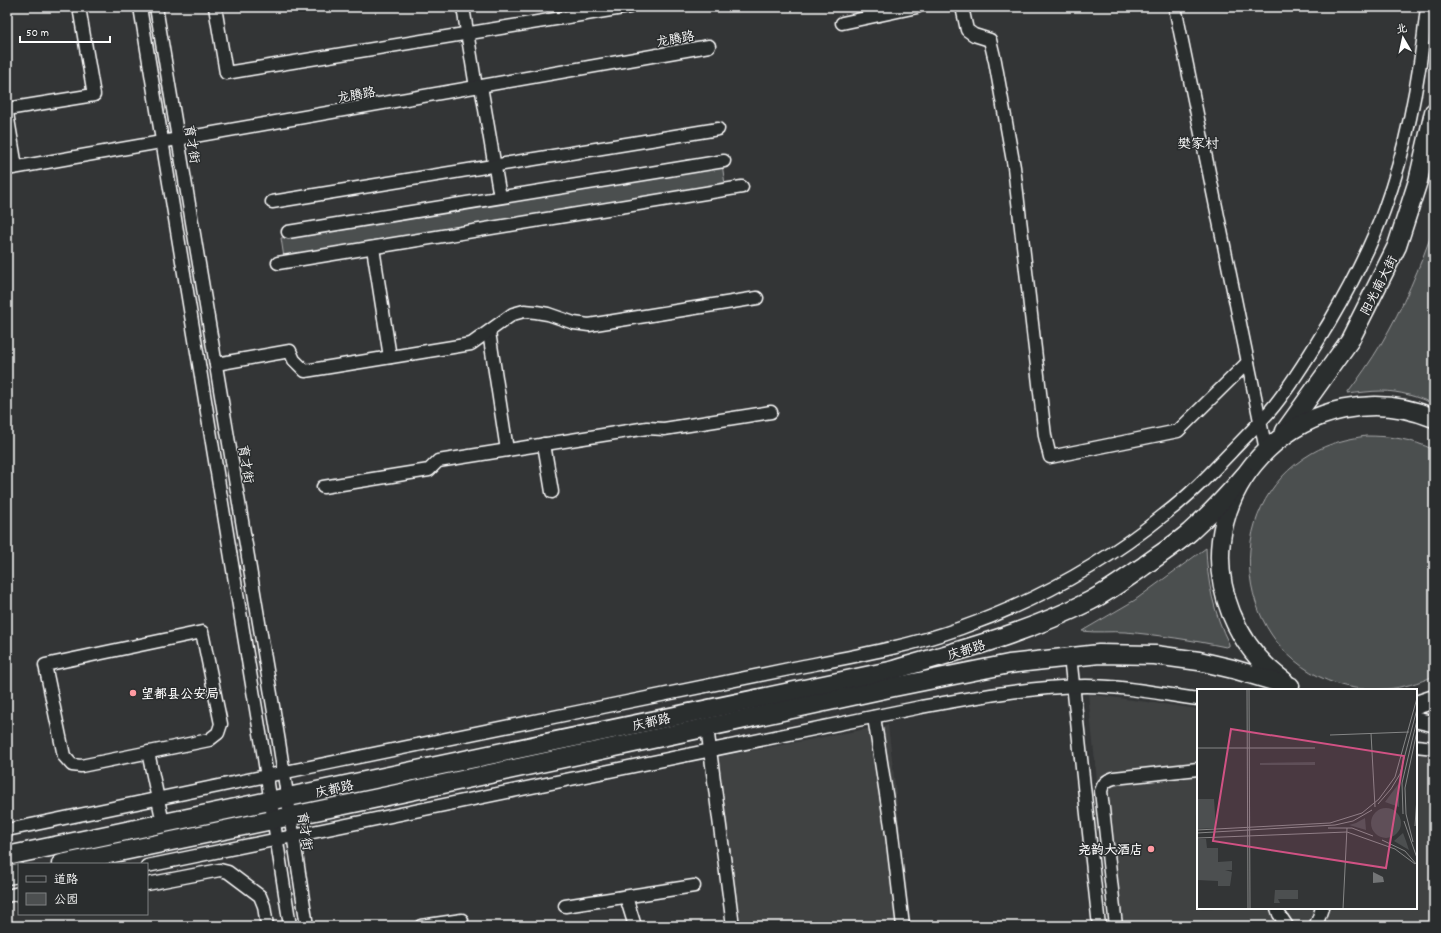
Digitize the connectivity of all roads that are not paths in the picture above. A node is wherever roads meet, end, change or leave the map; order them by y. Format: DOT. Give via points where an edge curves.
graph roads {
  1 [pos="79,7"];
  2 [pos="140,7"];
  3 [pos="156,7"];
  4 [pos="215,7"];
  5 [pos="463,7"];
  6 [pos="630,7"];
  7 [pos="917,7"];
  8 [pos="962,7"];
  9 [pos="1175,7"];
  10 [pos="1427,7"];
  11 [pos="842,23"];
  12 [pos="467,33"];
  13 [pos="709,46"];
  14 [pos="478,87"];
  15 [pos="7,109"];
  16 [pos="1434,112"];
  17 [pos="7,113"];
  18 [pos="718,128"];
  19 [pos="178,139"];
  20 [pos="162,142"];
  21 [pos="724,160"];
  22 [pos="494,165"];
  23 [pos="12,168"];
  24 [pos="742,187"];
  25 [pos="500,197"];
  26 [pos="272,202"];
  27 [pos="288,232"];
  28 [pos="372,248"];
  29 [pos="278,263"];
  30 [pos="758,298"];
  31 [pos="488,332"];
  32 [pos="390,357"];
  33 [pos="1248,362"];
  34 [pos="216,364"];
  35 [pos="771,412"];
  36 [pos="1434,418"];
  37 [pos="1260,421"];
  38 [pos="1280,438"];
  39 [pos="544,444"];
  40 [pos="507,450"];
  41 [pos="1266,450"];
  42 [pos="1246,475"];
  43 [pos="323,487"];
  44 [pos="552,492"];
  45 [pos="1070,656"];
  46 [pos="1073,687"];
  47 [pos="1293,688"];
  48 [pos="1434,698"];
  49 [pos="1197,699"];
  50 [pos="1417,705"];
  51 [pos="874,717"];
  52 [pos="1417,720"];
  53 [pos="1434,724"];
  54 [pos="707,727"];
  55 [pos="1417,746"];
  56 [pos="1434,748"];
  57 [pos="710,750"];
  58 [pos="148,752"];
  59 [pos="1197,770"];
  60 [pos="283,773"];
  61 [pos="267,776"];
  62 [pos="158,799"];
  63 [pos="279,799"];
  64 [pos="282,818"];
  65 [pos="163,823"];
  66 [pos="7,830"];
  67 [pos="293,835"];
  68 [pos="277,839"];
  69 [pos="7,856"];
  70 [pos="66,863"];
  71 [pos="148,866"];
  72 [pos="18,873"];
  73 [pos="7,875"];
  74 [pos="148,884"];
  75 [pos="694,886"];
  76 [pos="18,893"];
  77 [pos="7,896"];
  78 [pos="626,897"];
  79 [pos="565,906"];
  80 [pos="1278,909"];
  81 [pos="1322,909"];
  82 [pos="462,920"];
  83 [pos="267,926"];
  84 [pos="290,926"];
  85 [pos="307,926"];
  86 [pos="421,926"];
  87 [pos="635,926"];
  88 [pos="732,926"];
  89 [pos="903,926"];
  90 [pos="1099,926"];
  91 [pos="1116,926"];
  92 [pos="1287,926"];
  93 [pos="1315,926"];
  1 -- 15 [label="street" via="94,95"];
  2 -- 20 [label="street, 育才街"];
  3 -- 19 [label="street, 育才街"];
  4 -- 12 [label="street" via="226,73"];
  5 -- 12 [label="street"];
  6 -- 12 [label="street"];
  7 -- 11 [label="street"];
  8 -- 33 [label="street" via="967,30 990,40 995,61 1014,167 1045,436 1050,457 1178,431"];
  9 -- 33 [label="street"];
  10 -- 37 [label="street" via="1408,130 1377,229 1347,292 1314,347 1293,380"];
  12 -- 14 [label="street"];
  13 -- 14 [label="street, 龙腾路"];
  14 -- 19 [label="street, 龙腾路"];
  14 -- 22 [label="street"];
  16 -- 38 [label="highway, 阳光南大街" via="1418,181 1397,246 1350,340"];
  17 -- 23 [label="street"];
  18 -- 22 [label="street"];
  19 -- 20 [label="street, 龙腾路"];
  19 -- 34 [label="street, 育才街"];
  20 -- 23 [label="street, 龙腾路"];
  20 -- 61 [label="street, 育才街"];
  21 -- 25 [label="street"];
  22 -- 25 [label="street"];
  22 -- 26 [label="street"];
  24 -- 28 [label="street"];
  25 -- 27 [label="street"];
  28 -- 29 [label="street"];
  28 -- 32 [label="street"];
  30 -- 31 [label="street" via="589,325 548,314 524,311 513,314"];
  31 -- 32 [label="street" via="471,344"];
  31 -- 40 [label="street"];
  32 -- 34 [label="street" via="305,371 294,360 290,351"];
  33 -- 37 [label="street"];
  34 -- 60 [label="street, 育才街"];
  35 -- 39 [label="street"];
  36 -- 38 [label="highway" via="1392,407 1358,407 1309,420"];
  37 -- 41 [label="street"];
  37 -- 60 [label="street" via="1185,498 1101,560 1050,590 961,628 829,662"];
  38 -- 41 [label="highway"];
  39 -- 40 [label="street"];
  39 -- 44 [label="street"];
  40 -- 43 [label="street" via="438,461 429,470"];
  41 -- 42 [label="highway"];
  42 -- 47 [label="highway" via="1230,506 1222,538 1224,589 1234,622 1249,646 1263,664"];
  42 -- 63 [label="highway, 庆都路" via="1189,533 1111,589 1052,619 1007,636 890,671"];
  45 -- 46 [label="street"];
  45 -- 47 [label="highway, 庆都路" via="1113,653 1178,657 1233,669"];
  45 -- 54 [label="highway, 庆都路" via="970,671"];
  46 -- 49 [label="street" via="1106,687"];
  46 -- 51 [label="street" via="1014,691"];
  46 -- 90 [label="street"];
  48 -- 50 [label="highway"];
  51 -- 57 [label="street"];
  51 -- 89 [label="street"];
  52 -- 53 [label="main road"];
  54 -- 57 [label="street"];
  54 -- 64 [label="highway, 庆都路"];
  55 -- 56 [label="street"];
  57 -- 67 [label="street"];
  57 -- 88 [label="street"];
  58 -- 58 [label="street" via="81,766 72,765 64,756 45,665 202,632 221,724 218,733 209,740"];
  58 -- 62 [label="street"];
  59 -- 91 [label="street" via="1114,778 1102,786"];
  60 -- 61 [label="street"];
  60 -- 63 [label="street, 育才街"];
  61 -- 62 [label="street"];
  61 -- 63 [label="street, 育才街"];
  62 -- 65 [label="street"];
  62 -- 66 [label="street"];
  63 -- 64 [label="street, 育才街"];
  63 -- 64 [label="street, 育才街"];
  63 -- 65 [label="highway, 庆都路"];
  64 -- 67 [label="street, 育才街"];
  64 -- 68 [label="street, 育才街"];
  64 -- 70 [label="highway, 庆都路"];
  65 -- 69 [label="highway, 庆都路"];
  67 -- 68 [label="street"];
  67 -- 85 [label="street, 育才街"];
  68 -- 71 [label="street"];
  68 -- 84 [label="street, 育才街"];
  72 -- 73 [label="highway"];
  74 -- 83 [label="street" via="220,870 228,872 260,896"];
  75 -- 78 [label="street"];
  76 -- 77 [label="street"];
  78 -- 79 [label="street"];
  78 -- 87 [label="street"];
  80 -- 92 [label="street"];
  81 -- 93 [label="street"];
  82 -- 86 [label="street"];
}
